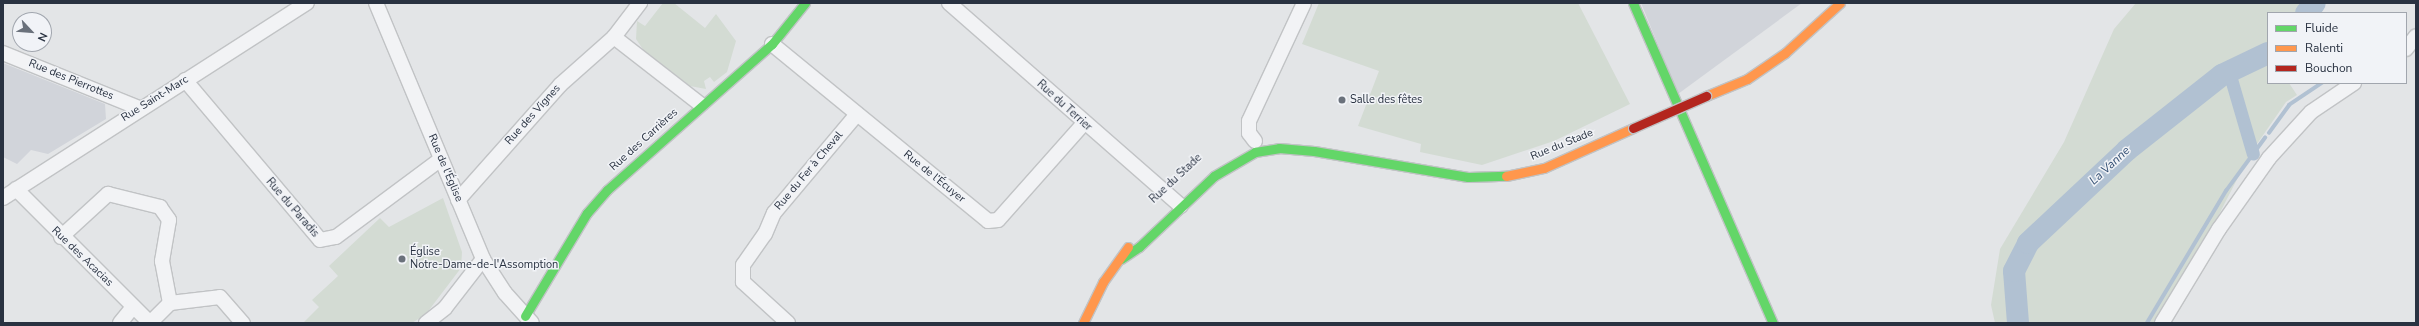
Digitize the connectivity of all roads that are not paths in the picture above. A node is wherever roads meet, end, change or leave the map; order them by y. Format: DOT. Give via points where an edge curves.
graph roads {
  1 [pos="307,3"];
  2 [pos="376,3"];
  3 [pos="640,3"];
  4 [pos="805,3"];
  5 [pos="949,3"];
  6 [pos="1304,3"];
  7 [pos="1634,3"];
  8 [pos="1840,3"];
  9 [pos="2416,36"];
  10 [pos="614,37"];
  11 [pos="772,44"];
  12 [pos="2407,48"];
  13 [pos="3,53"];
  14 [pos="185,80"];
  15 [pos="2353,84"];
  16 [pos="700,104"];
  17 [pos="139,108"];
  18 [pos="857,114"];
  19 [pos="1084,123"];
  20 [pos="1254,144"];
  21 [pos="1353,146"];
  22 [pos="441,159"];
  23 [pos="1403,165"];
  24 [pos="16,190"];
  25 [pos="3,198"];
  26 [pos="1174,199"];
  27 [pos="458,200"];
  28 [pos="1139,232"];
  29 [pos="61,237"];
  30 [pos="483,259"];
  31 [pos="1121,259"];
  32 [pos="170,303"];
  33 [pos="133,307"];
  34 [pos="529,320"];
  35 [pos="120,323"];
  36 [pos="150,323"];
  37 [pos="243,323"];
  38 [pos="426,323"];
  39 [pos="788,323"];
  40 [pos="1083,323"];
  41 [pos="1773,323"];
  42 [pos="2162,323"];
  1 -- 14 [label="street, Rue Saint-Marc"];
  2 -- 22 [label="street, Rue de l'Église"];
  3 -- 10 [label="street, Rue des Vignes"];
  4 -- 11 [label="street, Rue des Carrières"];
  5 -- 19 [label="street, Rue du Terrier"];
  6 -- 20 [label="street" via="1249,121 1249,133"];
  7 -- 41 [label="street"];
  8 -- 23 [label="street, Rue du Stade, bridge" via="1785,53 1746,79 1544,168 1497,178 1468,177"];
  9 -- 12 [label="street"];
  10 -- 16 [label="street"];
  10 -- 27 [label="street, Rue des Vignes" via="560,85"];
  11 -- 16 [label="street, Rue des Carrières"];
  11 -- 18 [label="street, Rue de l’Écuyer"];
  13 -- 17 [label="street, Rue des Pierrottes"];
  14 -- 17 [label="street, Rue Saint-Marc"];
  14 -- 22 [label="street, Rue du Paradis" via="320,240 336,238"];
  15 -- 42 [label="street" via="2311,112 2269,158 2219,229"];
  16 -- 34 [label="street, Rue des Carrières" via="629,168 587,213"];
  17 -- 24 [label="street, Rue Saint-Marc"];
  18 -- 19 [label="street, Rue de l’Écuyer" via="980,216 993,222"];
  18 -- 39 [label="street, Rue du Fer à Cheval" via="774,213 765,234 743,265 743,282"];
  19 -- 26 [label="street, Rue du Terrier"];
  20 -- 23 [label="street, Rue du Stade"];
  20 -- 26 [label="street, Rue du Stade" via="1220,171"];
  21 -- 23 [label="street, Rue du Stade"];
  22 -- 27 [label="street, Rue de l'Église"];
  24 -- 25 [label="street, Rue Saint-Marc"];
  24 -- 29 [label="street, Rue des Acacias"];
  26 -- 31 [label="street, Rue du Stade" via="1139,247"];
  27 -- 30 [label="street, Rue de l'Église"];
  28 -- 31 [label="street, Rue du Stade"];
  29 -- 32 [label="street" via="108,194 160,207 169,220 162,261"];
  29 -- 33 [label="street, Rue des Acacias"];
  30 -- 34 [label="street, Rue de l'Église"];
  30 -- 38 [label="street" via="444,308"];
  31 -- 40 [label="street, Rue du Stade" via="1103,282"];
  32 -- 36 [label="street"];
  32 -- 37 [label="street" via="220,297"];
  33 -- 35 [label="street"];
  33 -- 36 [label="street, Rue des Acacias"];
}
